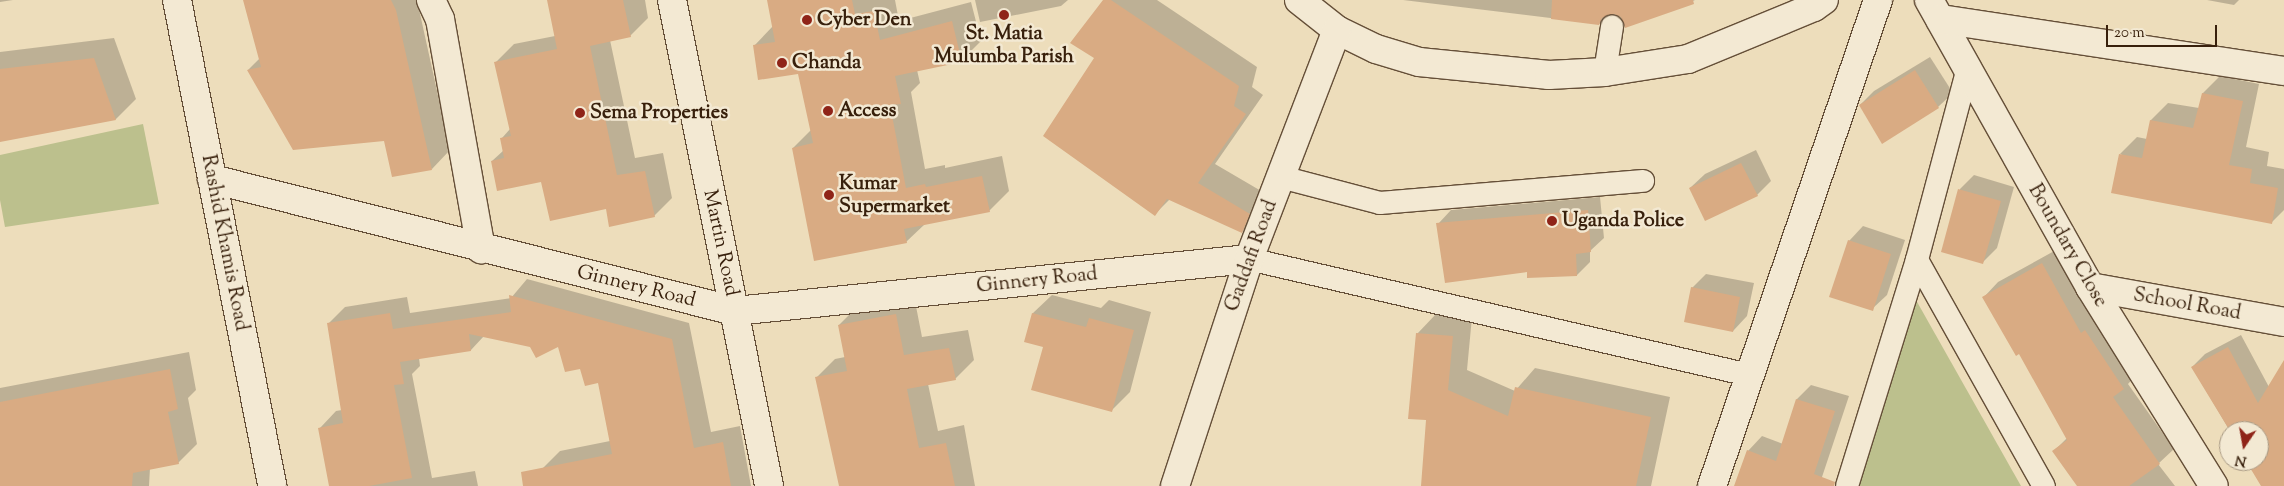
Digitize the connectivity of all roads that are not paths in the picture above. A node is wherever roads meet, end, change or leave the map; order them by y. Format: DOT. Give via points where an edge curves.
graph roads {
  1 [pos="177,0"];
  2 [pos="432,0"];
  3 [pos="672,0"];
  4 [pos="1299,0"];
  5 [pos="1824,0"];
  6 [pos="1878,0"];
  7 [pos="1935,10"];
  8 [pos="1612,27"];
  9 [pos="1337,30"];
  10 [pos="1968,68"];
  11 [pos="2284,71"];
  12 [pos="1605,72"];
  13 [pos="1281,177"];
  14 [pos="212,179"];
  15 [pos="1643,181"];
  16 [pos="480,249"];
  17 [pos="1249,259"];
  18 [pos="1917,260"];
  19 [pos="2090,287"];
  20 [pos="735,312"];
  21 [pos="2284,322"];
  22 [pos="1749,376"];
  23 [pos="272,486"];
  24 [pos="769,486"];
  25 [pos="1175,486"];
  26 [pos="1712,486"];
  27 [pos="1847,486"];
  28 [pos="2044,486"];
  29 [pos="2214,486"];
  1 -- 14 [label="street, Rashid Khamis Road"];
  2 -- 16 [label="street" via="440,20"];
  3 -- 20 [label="street, Martin Road"];
  4 -- 9 [label="street"];
  5 -- 12 [label="street" via="1688,59"];
  6 -- 22 [label="street"];
  7 -- 10 [label="street, Boundary Close"];
  7 -- 11 [label="street"];
  8 -- 12 [label="lane"];
  9 -- 12 [label="street" via="1376,49 1419,62 1549,75"];
  9 -- 13 [label="street, Gaddafi Road"];
  10 -- 18 [label="lane"];
  10 -- 19 [label="street, Boundary Close"];
  13 -- 15 [label="lane" via="1380,203"];
  13 -- 17 [label="street, Gaddafi Road"];
  14 -- 16 [label="street, Ginnery Road"];
  14 -- 23 [label="street, Rashid Khamis Road"];
  16 -- 20 [label="street, Ginnery Road"];
  17 -- 20 [label="street, Ginnery Road"];
  17 -- 22 [label="lane"];
  17 -- 25 [label="street, Gaddafi Road"];
  18 -- 27 [label="lane"];
  18 -- 28 [label="lane"];
  19 -- 21 [label="street, School Road"];
  19 -- 29 [label="street, Boundary Close"];
  20 -- 24 [label="street, Martin Road"];
  22 -- 26 [label="street"];
}
